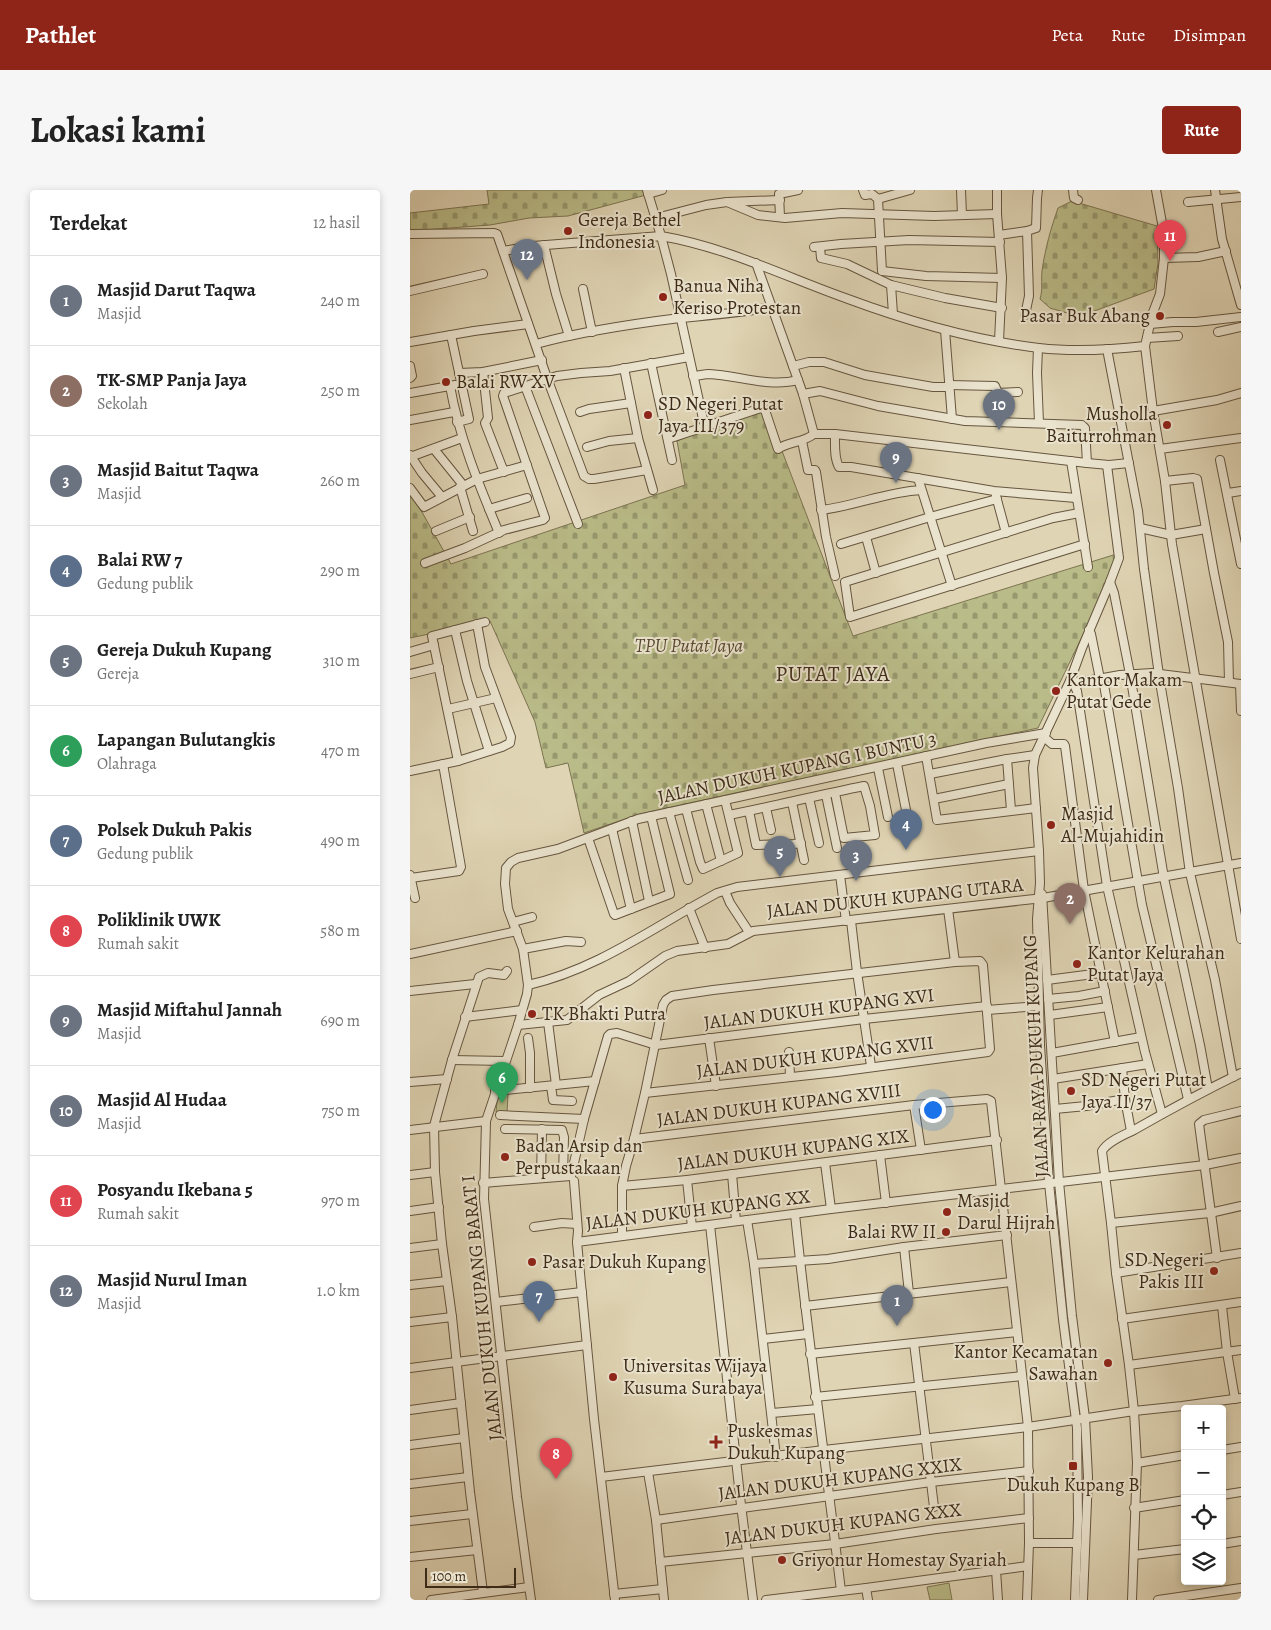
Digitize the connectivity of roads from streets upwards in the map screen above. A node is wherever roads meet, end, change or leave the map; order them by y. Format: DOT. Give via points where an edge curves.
graph roads {
  1 [pos="662,190"];
  2 [pos="798,190"];
  3 [pos="910,190"];
  4 [pos="961,190"];
  5 [pos="998,190"];
  6 [pos="1038,190"];
  7 [pos="1073,190"];
  8 [pos="1156,190"];
  9 [pos="1216,190"];
  10 [pos="864,191"];
  11 [pos="648,192"];
  12 [pos="890,193"];
  13 [pos="1241,196"];
  14 [pos="878,199"];
  15 [pos="1217,199"];
  16 [pos="780,200"];
  17 [pos="1078,200"];
  18 [pos="727,202"];
  19 [pos="1188,202"];
  20 [pos="878,214"];
  21 [pos="997,214"];
  22 [pos="962,215"];
  23 [pos="780,217"];
  24 [pos="656,218"];
  25 [pos="1027,231"];
  26 [pos="410,234"];
  27 [pos="661,236"];
  28 [pos="1000,238"];
  29 [pos="881,241"];
  30 [pos="544,245"];
  31 [pos="503,251"];
  32 [pos="1226,251"];
  33 [pos="1164,258"];
  34 [pos="756,263"];
  35 [pos="483,274"];
  36 [pos="1002,278"];
  37 [pos="891,284"];
  38 [pos="582,289"];
  39 [pos="410,291"];
  40 [pos="1241,304"];
  41 [pos="772,307"];
  42 [pos="1002,308"];
  43 [pos="893,314"];
  44 [pos="1025,315"];
  45 [pos="1241,317"];
  46 [pos="680,318"];
  47 [pos="528,324"];
  48 [pos="1150,324"];
  49 [pos="1241,327"];
  50 [pos="945,330"];
  51 [pos="592,332"];
  52 [pos="1218,332"];
  53 [pos="451,335"];
  54 [pos="568,336"];
  55 [pos="1178,336"];
  56 [pos="999,341"];
  57 [pos="410,342"];
  58 [pos="1146,342"];
  59 [pos="536,344"];
  60 [pos="1038,348"];
  61 [pos="1107,349"];
  62 [pos="688,357"];
  63 [pos="542,360"];
  64 [pos="651,363"];
  65 [pos="410,366"];
  66 [pos="793,366"];
  67 [pos="624,368"];
  68 [pos="483,372"];
  69 [pos="459,373"];
  70 [pos="693,376"];
  71 [pos="410,378"];
  72 [pos="547,378"];
  73 [pos="798,380"];
  74 [pos="461,384"];
  75 [pos="450,386"];
  76 [pos="525,386"];
  77 [pos="949,386"];
  78 [pos="1018,392"];
  79 [pos="410,393"];
  80 [pos="1241,393"];
  81 [pos="803,394"];
  82 [pos="631,403"];
  83 [pos="1153,411"];
  84 [pos="454,412"];
  85 [pos="580,412"];
  86 [pos="952,419"];
  87 [pos="410,420"];
  88 [pos="457,422"];
  89 [pos="1040,423"];
  90 [pos="705,428"];
  91 [pos="814,434"];
  92 [pos="835,434"];
  93 [pos="462,438"];
  94 [pos="638,438"];
  95 [pos="1241,438"];
  96 [pos="668,440"];
  97 [pos="802,441"];
  98 [pos="587,447"];
  99 [pos="1160,448"];
  100 [pos="434,449"];
  101 [pos="410,456"];
  102 [pos="672,460"];
  103 [pos="1220,460"];
  104 [pos="1071,461"];
  105 [pos="1087,463"];
  106 [pos="1129,463"];
  107 [pos="1107,464"];
  108 [pos="527,465"];
  109 [pos="647,470"];
  110 [pos="504,472"];
  111 [pos="918,478"];
  112 [pos="477,479"];
  113 [pos="1165,481"];
  114 [pos="462,486"];
  115 [pos="410,488"];
  116 [pos="653,490"];
  117 [pos="921,490"];
  118 [pos="1241,491"];
  119 [pos="1228,493"];
  120 [pos="996,495"];
  121 [pos="442,497"];
  122 [pos="527,498"];
  123 [pos="1076,498"];
  124 [pos="489,509"];
  125 [pos="821,510"];
  126 [pos="1079,514"];
  127 [pos="930,517"];
  128 [pos="470,518"];
  129 [pos="578,524"];
  130 [pos="1140,528"];
  131 [pos="1206,529"];
  132 [pos="474,530"];
  133 [pos="436,531"];
  134 [pos="498,533"];
  135 [pos="1006,533"];
  136 [pos="1171,535"];
  137 [pos="866,537"];
  138 [pos="841,544"];
  139 [pos="1084,544"];
  140 [pos="942,552"];
  141 [pos="425,563"];
  142 [pos="1241,564"];
  143 [pos="1088,567"];
  144 [pos="876,573"];
  145 [pos="835,576"];
  146 [pos="1110,582"];
  147 [pos="952,586"];
  148 [pos="485,622"];
  149 [pos="477,624"];
  150 [pos="455,630"];
  151 [pos="1089,630"];
  152 [pos="434,645"];
  153 [pos="410,652"];
  154 [pos="439,667"];
  155 [pos="410,674"];
  156 [pos="1130,674"];
  157 [pos="1159,674"];
  158 [pos="1102,679"];
  159 [pos="1195,679"];
  160 [pos="1071,681"];
  161 [pos="1229,682"];
  162 [pos="1240,684"];
  163 [pos="496,698"];
  164 [pos="474,703"];
  165 [pos="448,709"];
  166 [pos="1241,711"];
  167 [pos="1045,735"];
  168 [pos="489,750"];
  169 [pos="1035,755"];
  170 [pos="926,756"];
  171 [pos="1007,759"];
  172 [pos="458,760"];
  173 [pos="443,764"];
  174 [pos="897,764"];
  175 [pos="878,768"];
  176 [pos="410,771"];
  177 [pos="930,774"];
  178 [pos="1009,784"];
  179 [pos="835,793"];
  180 [pos="826,795"];
  181 [pos="809,798"];
  182 [pos="934,799"];
  183 [pos="725,800"];
  184 [pos="792,802"];
  185 [pos="706,804"];
  186 [pos="766,808"];
  187 [pos="1036,808"];
  188 [pos="686,809"];
  189 [pos="906,810"];
  190 [pos="1012,810"];
  191 [pos="749,811"];
  192 [pos="669,812"];
  193 [pos="651,816"];
  194 [pos="729,816"];
  195 [pos="888,817"];
  196 [pos="632,821"];
  197 [pos="612,829"];
  198 [pos="771,830"];
  199 [pos="588,838"];
  200 [pos="801,843"];
  201 [pos="819,843"];
  202 [pos="837,848"];
  203 [pos="1039,851"];
  204 [pos="804,860"];
  205 [pos="720,861"];
  206 [pos="1241,863"];
  207 [pos="1228,866"];
  208 [pos="1190,873"];
  209 [pos="840,874"];
  210 [pos="410,877"];
  211 [pos="1164,878"];
  212 [pos="688,880"];
  213 [pos="1137,881"];
  214 [pos="1107,886"];
  215 [pos="1084,890"];
  216 [pos="724,891"];
  217 [pos="414,898"];
  218 [pos="1043,898"];
  219 [pos="649,901"];
  220 [pos="689,908"];
  221 [pos="631,909"];
  222 [pos="948,909"];
  223 [pos="532,917"];
  224 [pos="848,921"];
  225 [pos="513,922"];
  226 [pos="517,931"];
  227 [pos="748,933"];
  228 [pos="1241,939"];
  229 [pos="581,942"];
  230 [pos="705,948"];
  231 [pos="523,949"];
  232 [pos="410,954"];
  233 [pos="1046,955"];
  234 [pos="1037,956"];
  235 [pos="955,962"];
  236 [pos="506,971"];
  237 [pos="857,972"];
  238 [pos="1101,973"];
  239 [pos="1047,980"];
  240 [pos="475,984"];
  241 [pos="528,984"];
  242 [pos="410,991"];
  243 [pos="1105,991"];
  244 [pos="1048,998"];
  245 [pos="1039,1006"];
  246 [pos="1108,1007"];
  247 [pos="987,1008"];
  248 [pos="522,1010"];
  249 [pos="1050,1015"];
  250 [pos="465,1017"];
  251 [pos="864,1019"];
  252 [pos="548,1022"];
  253 [pos="518,1025"];
  254 [pos="1141,1037"];
  255 [pos="528,1038"];
  256 [pos="709,1038"];
  257 [pos="1115,1042"];
  258 [pos="656,1045"];
  259 [pos="789,1052"];
  260 [pos="1052,1052"];
  261 [pos="452,1060"];
  262 [pos="505,1061"];
  263 [pos="1148,1064"];
  264 [pos="871,1066"];
  265 [pos="1122,1068"];
  266 [pos="1241,1073"];
  267 [pos="790,1076"];
  268 [pos="1233,1077"];
  269 [pos="447,1078"];
  270 [pos="1053,1079"];
  271 [pos="595,1081"];
  272 [pos="410,1082"];
  273 [pos="554,1085"];
  274 [pos="716,1086"];
  275 [pos="530,1088"];
  276 [pos="1208,1089"];
  277 [pos="495,1091"];
  278 [pos="645,1093"];
  279 [pos="1125,1099"];
  280 [pos="1188,1099"];
  281 [pos="572,1101"];
  282 [pos="914,1105"];
  283 [pos="1056,1109"];
  284 [pos="1241,1111"];
  285 [pos="1162,1114"];
  286 [pos="500,1115"];
  287 [pos="584,1119"];
  288 [pos="486,1121"];
  289 [pos="434,1126"];
  290 [pos="505,1129"];
  291 [pos="542,1129"];
  292 [pos="410,1130"];
  293 [pos="1131,1131"];
  294 [pos="634,1139"];
  295 [pos="996,1140"];
  296 [pos="921,1150"];
  297 [pos="880,1155"];
  298 [pos="1241,1158"];
  299 [pos="825,1163"];
  300 [pos="1205,1164"];
  301 [pos="435,1172"];
  302 [pos="410,1174"];
  303 [pos="732,1174"];
  304 [pos="562,1176"];
  305 [pos="1105,1177"];
  306 [pos="541,1178"];
  307 [pos="572,1178"];
  308 [pos="687,1180"];
  309 [pos="1059,1182"];
  310 [pos="1049,1183"];
  311 [pos="483,1184"];
  312 [pos="622,1186"];
  313 [pos="1002,1189"];
  314 [pos="886,1203"];
  315 [pos="439,1206"];
  316 [pos="1241,1206"];
  317 [pos="831,1209"];
  318 [pos="410,1211"];
  319 [pos="1210,1213"];
  320 [pos="795,1214"];
  321 [pos="748,1220"];
  322 [pos="736,1221"];
  323 [pos="1111,1223"];
  324 [pos="577,1224"];
  325 [pos="710,1225"];
  326 [pos="534,1227"];
  327 [pos="692,1227"];
  328 [pos="1007,1235"];
  329 [pos="622,1236"];
  330 [pos="577,1242"];
  331 [pos="442,1244"];
  332 [pos="904,1247"];
  333 [pos="410,1248"];
  334 [pos="1241,1253"];
  335 [pos="1217,1258"];
  336 [pos="800,1260"];
  337 [pos="754,1264"];
  338 [pos="1116,1273"];
  339 [pos="447,1281"];
  340 [pos="1011,1282"];
  341 [pos="410,1285"];
  342 [pos="582,1292"];
  343 [pos="909,1293"];
  344 [pos="496,1302"];
  345 [pos="1241,1302"];
  346 [pos="805,1306"];
  347 [pos="1222,1306"];
  348 [pos="452,1317"];
  349 [pos="1122,1319"];
  350 [pos="410,1322"];
  351 [pos="1017,1332"];
  352 [pos="808,1334"];
  353 [pos="763,1339"];
  354 [pos="914,1342"];
  355 [pos="587,1345"];
  356 [pos="1241,1350"];
  357 [pos="1227,1352"];
  358 [pos="810,1354"];
  359 [pos="502,1356"];
  360 [pos="456,1362"];
  361 [pos="1129,1364"];
  362 [pos="410,1368"];
  363 [pos="1022,1376"];
  364 [pos="919,1388"];
  365 [pos="816,1397"];
  366 [pos="1238,1399"];
  367 [pos="461,1403"];
  368 [pos="818,1409"];
  369 [pos="410,1410"];
  370 [pos="1134,1411"];
  371 [pos="772,1413"];
  372 [pos="1085,1418"];
  373 [pos="1076,1420"];
  374 [pos="1028,1427"];
  375 [pos="464,1438"];
  376 [pos="925,1439"];
  377 [pos="410,1445"];
  378 [pos="1241,1447"];
  379 [pos="1226,1449"];
  380 [pos="824,1450"];
  381 [pos="776,1456"];
  382 [pos="1181,1456"];
  383 [pos="736,1461"];
  384 [pos="1137,1463"];
  385 [pos="1029,1471"];
  386 [pos="648,1472"];
  387 [pos="601,1477"];
  388 [pos="468,1478"];
  389 [pos="931,1482"];
  390 [pos="410,1484"];
  391 [pos="1241,1492"];
  392 [pos="1226,1494"];
  393 [pos="830,1497"];
  394 [pos="1181,1501"];
  395 [pos="741,1507"];
  396 [pos="934,1507"];
  397 [pos="1134,1508"];
  398 [pos="472,1514"];
  399 [pos="1028,1518"];
  400 [pos="410,1520"];
  401 [pos="656,1520"];
  402 [pos="1241,1541"];
  403 [pos="1029,1543"];
  404 [pos="1077,1543"];
  405 [pos="1226,1543"];
  406 [pos="835,1544"];
  407 [pos="1181,1549"];
  408 [pos="477,1550"];
  409 [pos="747,1553"];
  410 [pos="1134,1555"];
  411 [pos="410,1557"];
  412 [pos="660,1562"];
  413 [pos="1028,1566"];
  414 [pos="996,1570"];
  415 [pos="529,1587"];
  416 [pos="866,1588"];
  417 [pos="1241,1588"];
  418 [pos="663,1589"];
  419 [pos="841,1591"];
  420 [pos="483,1592"];
  421 [pos="614,1597"];
  422 [pos="431,1600"];
  423 [pos="531,1600"];
  424 [pos="664,1600"];
  425 [pos="753,1600"];
  426 [pos="766,1600"];
  427 [pos="868,1600"];
  428 [pos="998,1600"];
  429 [pos="1027,1600"];
  430 [pos="1075,1600"];
  431 [pos="1083,1600"];
  432 [pos="1132,1600"];
  433 [pos="1158,1600"];
  1 -- 11 [label="street"];
  2 -- 16 [label="street" via="780,193"];
  3 -- 12 [label="street"];
  4 -- 22 [label="street"];
  5 -- 21 [label="street"];
  6 -- 25 [label="street" via="1036,228"];
  7 -- 17 [label="street" via="1074,198"];
  8 -- 33 [label="street" via="1164,234"];
  9 -- 15 [label="street"];
  10 -- 14 [label="street"];
  11 -- 24 [label="street"];
  12 -- 14 [label="street"];
  13 -- 15 [label="street"];
  14 -- 20 [label="street"];
  15 -- 19 [label="street"];
  15 -- 32 [label="street"];
  16 -- 18 [label="street"];
  16 -- 23 [label="street"];
  18 -- 23 [label="street" via="758,215"];
  18 -- 24 [label="street" via="706,204"];
  20 -- 22 [label="street"];
  20 -- 23 [label="street"];
  20 -- 29 [label="street"];
  21 -- 22 [label="street"];
  21 -- 28 [label="street"];
  24 -- 27 [label="street"];
  25 -- 28 [label="street"];
  25 -- 44 [label="street" via="1028,296"];
  26 -- 31 [label="street" via="494,233"];
  27 -- 30 [label="street"];
  27 -- 34 [label="street"];
  27 -- 46 [label="street"];
  28 -- 29 [label="street"];
  28 -- 36 [label="street"];
  29 -- 36 [label="street" via="882,271"];
  29 -- 37 [label="street" via="817,247 821,258 847,264"];
  30 -- 31 [label="street"];
  30 -- 54 [label="street"];
  31 -- 47 [label="street"];
  32 -- 33 [label="street"];
  32 -- 40 [label="street"];
  33 -- 48 [label="street" via="1160,294"];
  34 -- 41 [label="street"];
  34 -- 43 [label="street"];
  35 -- 39 [label="street"];
  36 -- 42 [label="street"];
  37 -- 42 [label="street"];
  37 -- 43 [label="street"];
  38 -- 51 [label="street"];
  41 -- 46 [label="street"];
  41 -- 66 [label="street"];
  42 -- 56 [label="street"];
  43 -- 50 [label="street"];
  45 -- 48 [label="street"];
  46 -- 51 [label="street"];
  46 -- 62 [label="street"];
  47 -- 53 [label="street"];
  47 -- 59 [label="street"];
  48 -- 58 [label="street"];
  49 -- 52 [label="street"];
  50 -- 56 [label="street"];
  50 -- 77 [label="street"];
  51 -- 54 [label="street"];
  53 -- 57 [label="street"];
  53 -- 69 [label="street"];
  54 -- 59 [label="street"];
  55 -- 58 [label="street"];
  56 -- 60 [label="street"];
  58 -- 61 [label="street"];
  58 -- 83 [label="street"];
  59 -- 63 [label="street"];
  60 -- 61 [label="street"];
  60 -- 89 [label="street"];
  61 -- 106 [label="street"];
  62 -- 64 [label="street"];
  62 -- 70 [label="street"];
  63 -- 68 [label="street"];
  63 -- 72 [label="street"];
  64 -- 67 [label="street"];
  64 -- 96 [label="street"];
  65 -- 71 [label="street"];
  66 -- 73 [label="street"];
  66 -- 77 [label="street" via="824,362 865,375 933,387"];
  67 -- 72 [label="street"];
  67 -- 82 [label="street"];
  68 -- 69 [label="street"];
  68 -- 110 [label="street" via="488,418 485,423"];
  69 -- 74 [label="street"];
  70 -- 73 [label="street" via="708,374 767,382"];
  70 -- 90 [label="street"];
  72 -- 76 [label="street"];
  72 -- 109 [label="street" via="586,478"];
  73 -- 81 [label="street"];
  74 -- 75 [label="street"];
  74 -- 88 [label="street" via="469,419"];
  75 -- 79 [label="street"];
  75 -- 84 [label="street"];
  76 -- 108 [label="street" via="505,392 503,396"];
  76 -- 129 [label="street"];
  77 -- 78 [label="street" via="995,386 998,393"];
  77 -- 86 [label="street"];
  80 -- 83 [label="street"];
  81 -- 86 [label="street" via="820,391 878,406"];
  81 -- 91 [label="street"];
  82 -- 85 [label="street"];
  82 -- 94 [label="street"];
  83 -- 99 [label="street"];
  84 -- 87 [label="street"];
  84 -- 88 [label="street"];
  86 -- 89 [label="street"];
  88 -- 93 [label="street"];
  89 -- 105 [label="street" via="1084,426"];
  90 -- 96 [label="street"];
  90 -- 97 [label="street" via="761,408 765,410 778,449"];
  91 -- 92 [label="street"];
  91 -- 97 [label="street"];
  92 -- 104 [label="street"];
  92 -- 111 [label="street" via="838,467"];
  93 -- 100 [label="street"];
  93 -- 112 [label="street"];
  94 -- 98 [label="street"];
  94 -- 109 [label="street"];
  95 -- 99 [label="street"];
  96 -- 102 [label="street"];
  97 -- 125 [label="street" via="808,470 816,472"];
  99 -- 113 [label="street"];
  100 -- 101 [label="street"];
  100 -- 114 [label="street"];
  101 -- 121 [label="street"];
  103 -- 119 [label="street"];
  104 -- 105 [label="street"];
  104 -- 123 [label="street"];
  105 -- 107 [label="street"];
  106 -- 107 [label="street"];
  106 -- 130 [label="street"];
  107 -- 146 [label="street" via="1119,558"];
  108 -- 110 [label="street"];
  108 -- 134 [label="street" via="545,517"];
  109 -- 116 [label="street"];
  110 -- 112 [label="street"];
  111 -- 117 [label="street"];
  111 -- 120 [label="street"];
  112 -- 114 [label="street"];
  112 -- 124 [label="street"];
  113 -- 131 [label="street" via="1197,478"];
  113 -- 136 [label="street"];
  114 -- 121 [label="street"];
  114 -- 128 [label="street"];
  115 -- 121 [label="street" via="424,507"];
  117 -- 125 [label="street" via="896,492"];
  117 -- 127 [label="street"];
  118 -- 119 [label="street"];
  119 -- 142 [label="street"];
  120 -- 123 [label="street"];
  120 -- 127 [label="street"];
  120 -- 135 [label="street"];
  122 -- 124 [label="street"];
  123 -- 126 [label="street"];
  124 -- 134 [label="street"];
  125 -- 145 [label="street"];
  126 -- 135 [label="street" via="1053,518"];
  126 -- 139 [label="street"];
  127 -- 137 [label="street"];
  127 -- 140 [label="street"];
  128 -- 132 [label="street"];
  128 -- 133 [label="street"];
  130 -- 136 [label="street"];
  130 -- 157 [label="street"];
  131 -- 136 [label="street"];
  131 -- 161 [label="street" via="1228,642"];
  134 -- 141 [label="street"];
  135 -- 140 [label="street"];
  136 -- 159 [label="street"];
  137 -- 138 [label="street"];
  137 -- 144 [label="street"];
  139 -- 143 [label="street"];
  139 -- 147 [label="street"];
  140 -- 144 [label="street"];
  140 -- 147 [label="street"];
  144 -- 147 [label="street" via="844,584 851,618"];
  146 -- 151 [label="street"];
  146 -- 156 [label="street"];
  148 -- 149 [label="street"];
  149 -- 150 [label="street"];
  149 -- 163 [label="street" via="485,667"];
  150 -- 152 [label="street" via="432,636"];
  150 -- 164 [label="street"];
  151 -- 158 [label="street"];
  151 -- 160 [label="street"];
  152 -- 153 [label="street"];
  152 -- 154 [label="street"];
  154 -- 155 [label="street"];
  154 -- 165 [label="street"];
  156 -- 157 [label="street"];
  156 -- 158 [label="street"];
  156 -- 211 [label="street"];
  157 -- 159 [label="street"];
  157 -- 208 [label="street"];
  158 -- 160 [label="street"];
  158 -- 213 [label="street"];
  159 -- 161 [label="street"];
  159 -- 207 [label="street"];
  160 -- 167 [label="street"];
  160 -- 214 [label="street" via="1076,691"];
  161 -- 162 [label="street"];
  162 -- 166 [label="street"];
  163 -- 164 [label="street"];
  163 -- 168 [label="street" via="511,741 509,745"];
  164 -- 165 [label="street"];
  164 -- 168 [label="street"];
  165 -- 172 [label="street"];
  167 -- 169 [label="street"];
  167 -- 170 [label="street, JALAN DUKUH KUPANG I BUNTU 3"];
  167 -- 215 [label="street" via="1052,744 1066,746"];
  168 -- 172 [label="street"];
  169 -- 171 [label="street"];
  169 -- 187 [label="street"];
  170 -- 174 [label="street, JALAN DUKUH KUPANG I BUNTU 3"];
  170 -- 177 [label="street"];
  171 -- 177 [label="street"];
  171 -- 178 [label="street"];
  172 -- 173 [label="street"];
  173 -- 176 [label="street"];
  173 -- 210 [label="street" via="462,867 459,871"];
  174 -- 175 [label="street, JALAN DUKUH KUPANG I BUNTU 3"];
  174 -- 189 [label="street"];
  175 -- 183 [label="street, JALAN DUKUH KUPANG I BUNTU 3"];
  175 -- 195 [label="street"];
  177 -- 182 [label="street"];
  178 -- 182 [label="street"];
  178 -- 190 [label="street"];
  179 -- 179 [label="street" via="865,787 875,836 844,838"];
  179 -- 180 [label="street"];
  180 -- 181 [label="street"];
  180 -- 202 [label="street"];
  181 -- 184 [label="street"];
  181 -- 201 [label="street"];
  182 -- 190 [label="street" via="937,820"];
  183 -- 185 [label="street, JALAN DUKUH KUPANG I BUNTU 3"];
  183 -- 194 [label="street"];
  184 -- 186 [label="street"];
  184 -- 200 [label="street"];
  185 -- 188 [label="street, JALAN DUKUH KUPANG I BUNTU 3"];
  185 -- 205 [label="street"];
  186 -- 191 [label="street"];
  186 -- 198 [label="street"];
  187 -- 190 [label="street"];
  187 -- 203 [label="street"];
  188 -- 192 [label="street, JALAN DUKUH KUPANG I BUNTU 3"];
  188 -- 205 [label="street" via="702,869"];
  191 -- 194 [label="street"];
  191 -- 200 [label="street" via="757,845"];
  192 -- 193 [label="street, JALAN DUKUH KUPANG I BUNTU 3"];
  192 -- 212 [label="street"];
  193 -- 196 [label="street, JALAN DUKUH KUPANG I BUNTU 3"];
  193 -- 219 [label="street" via="670,893"];
  194 -- 205 [label="street" via="738,853"];
  196 -- 197 [label="street, JALAN DUKUH KUPANG I BUNTU 3"];
  196 -- 219 [label="street"];
  197 -- 199 [label="street, JALAN DUKUH KUPANG I BUNTU 3"];
  197 -- 221 [label="street"];
  199 -- 221 [label="street" via="614,915"];
  199 -- 225 [label="street, JALAN DUKUH KUPANG I BUNTU 3" via="511,862 506,868 505,884"];
  200 -- 204 [label="street"];
  203 -- 209 [label="street"];
  203 -- 218 [label="street"];
  206 -- 207 [label="street, JALAN DUKUH KUPANG UTARA"];
  207 -- 208 [label="street, JALAN DUKUH KUPANG UTARA"];
  207 -- 228 [label="street"];
  208 -- 211 [label="street, JALAN DUKUH KUPANG UTARA"];
  208 -- 268 [label="street"];
  209 -- 216 [label="street" via="743,885"];
  209 -- 224 [label="street"];
  210 -- 217 [label="street"];
  211 -- 213 [label="street, JALAN DUKUH KUPANG UTARA"];
  211 -- 276 [label="street"];
  213 -- 214 [label="street, JALAN DUKUH KUPANG UTARA"];
  213 -- 280 [label="street"];
  214 -- 215 [label="street, JALAN DUKUH KUPANG UTARA"];
  214 -- 254 [label="street"];
  215 -- 218 [label="street, JALAN DUKUH KUPANG UTARA"];
  215 -- 238 [label="street"];
  216 -- 220 [label="street"];
  216 -- 227 [label="street"];
  218 -- 222 [label="street, JALAN DUKUH KUPANG UTARA"];
  218 -- 233 [label="street, JALAN RAYA DUKUH KUPANG"];
  218 -- 234 [label="street, JALAN RAYA DUKUH KUPANG"];
  219 -- 221 [label="street"];
  220 -- 230 [label="street"];
  220 -- 241 [label="street" via="585,967"];
  222 -- 224 [label="street, JALAN DUKUH KUPANG UTARA"];
  222 -- 235 [label="street"];
  223 -- 225 [label="street"];
  224 -- 227 [label="street, JALAN DUKUH KUPANG UTARA"];
  224 -- 237 [label="street"];
  225 -- 226 [label="street, JALAN DUKUH KUPANG BARAT I"];
  226 -- 231 [label="street, JALAN DUKUH KUPANG BARAT I"];
  226 -- 232 [label="street"];
  227 -- 230 [label="street, JALAN DUKUH KUPANG UTARA" via="728,944"];
  229 -- 231 [label="street" via="566,941"];
  230 -- 252 [label="street, JALAN DUKUH KUPANG UTARA" via="677,951 665,956 629,981 598,995 570,1017"];
  231 -- 241 [label="street, JALAN DUKUH KUPANG BARAT I"];
  233 -- 234 [label="street"];
  233 -- 239 [label="street, JALAN RAYA DUKUH KUPANG"];
  234 -- 245 [label="street, JALAN RAYA DUKUH KUPANG"];
  235 -- 237 [label="street"];
  235 -- 247 [label="street" via="976,960 982,964"];
  236 -- 240 [label="street" via="504,975 482,975"];
  237 -- 251 [label="street"];
  237 -- 258 [label="street" via="672,996 665,1002"];
  238 -- 239 [label="street"];
  238 -- 243 [label="street"];
  239 -- 244 [label="street, JALAN RAYA DUKUH KUPANG"];
  240 -- 242 [label="street"];
  240 -- 250 [label="street"];
  241 -- 248 [label="street, JALAN DUKUH KUPANG BARAT I"];
  243 -- 244 [label="street"];
  243 -- 246 [label="street"];
  244 -- 249 [label="street, JALAN RAYA DUKUH KUPANG"];
  245 -- 247 [label="street, JALAN DUKUH KUPANG XVI"];
  245 -- 310 [label="street, JALAN RAYA DUKUH KUPANG"];
  246 -- 249 [label="street"];
  246 -- 257 [label="street"];
  247 -- 251 [label="street, JALAN DUKUH KUPANG XVI"];
  247 -- 264 [label="street, JALAN DUKUH KUPANG XVII" via="988,1052"];
  248 -- 250 [label="street"];
  248 -- 253 [label="street, JALAN DUKUH KUPANG BARAT I"];
  249 -- 260 [label="street, JALAN RAYA DUKUH KUPANG"];
  250 -- 261 [label="street"];
  251 -- 256 [label="street, JALAN DUKUH KUPANG XVI"];
  251 -- 264 [label="street"];
  252 -- 253 [label="street, JALAN DUKUH KUPANG UTARA"];
  252 -- 273 [label="street"];
  253 -- 262 [label="street, JALAN DUKUH KUPANG BARAT I"];
  254 -- 257 [label="street"];
  254 -- 263 [label="street"];
  255 -- 275 [label="street"];
  256 -- 258 [label="street, JALAN DUKUH KUPANG XVI"];
  256 -- 274 [label="street"];
  257 -- 260 [label="street"];
  258 -- 271 [label="street" via="610,1034"];
  258 -- 278 [label="street"];
  259 -- 267 [label="street"];
  260 -- 270 [label="street, JALAN RAYA DUKUH KUPANG"];
  261 -- 262 [label="street"];
  261 -- 269 [label="street"];
  262 -- 277 [label="street, JALAN DUKUH KUPANG BARAT I"];
  263 -- 265 [label="street"];
  263 -- 285 [label="street"];
  264 -- 267 [label="street, JALAN DUKUH KUPANG XVII"];
  265 -- 270 [label="street"];
  265 -- 279 [label="street"];
  266 -- 268 [label="street"];
  267 -- 274 [label="street, JALAN DUKUH KUPANG XVII"];
  268 -- 276 [label="street"];
  269 -- 272 [label="street"];
  269 -- 289 [label="street"];
  270 -- 283 [label="street, JALAN RAYA DUKUH KUPANG"];
  271 -- 273 [label="street"];
  271 -- 287 [label="street"];
  273 -- 275 [label="street"];
  273 -- 281 [label="street" via="553,1100"];
  274 -- 278 [label="street, JALAN DUKUH KUPANG XVII"];
  275 -- 277 [label="street"];
  276 -- 280 [label="street"];
  277 -- 288 [label="street, JALAN DUKUH KUPANG BARAT I"];
  278 -- 294 [label="street"];
  279 -- 283 [label="street"];
  279 -- 293 [label="street"];
  280 -- 285 [label="street"];
  282 -- 294 [label="street, JALAN DUKUH KUPANG XVIII"];
  282 -- 295 [label="street, JALAN DUKUH KUPANG XVIII" via="987,1099 992,1105"];
  282 -- 296 [label="street"];
  283 -- 309 [label="street, JALAN RAYA DUKUH KUPANG"];
  284 -- 300 [label="street" via="1200,1122"];
  285 -- 293 [label="street"];
  286 -- 287 [label="street"];
  287 -- 307 [label="street"];
  288 -- 289 [label="street"];
  288 -- 311 [label="street, JALAN DUKUH KUPANG BARAT I"];
  289 -- 292 [label="street"];
  289 -- 301 [label="street"];
  290 -- 291 [label="street"];
  291 -- 304 [label="street" via="563,1131"];
  291 -- 306 [label="street"];
  293 -- 305 [label="street" via="1103,1149"];
  294 -- 312 [label="street"];
  295 -- 296 [label="street, JALAN DUKUH KUPANG XIX"];
  295 -- 313 [label="street"];
  296 -- 297 [label="street, JALAN DUKUH KUPANG XIX"];
  297 -- 299 [label="street, JALAN DUKUH KUPANG XIX"];
  297 -- 314 [label="street"];
  298 -- 300 [label="street, JALAN DUKUH KUPANG XX"];
  299 -- 303 [label="street, JALAN DUKUH KUPANG XIX"];
  299 -- 317 [label="street"];
  300 -- 305 [label="street, JALAN DUKUH KUPANG XX"];
  300 -- 319 [label="street"];
  301 -- 302 [label="street"];
  301 -- 315 [label="street"];
  303 -- 308 [label="street, JALAN DUKUH KUPANG XIX"];
  303 -- 322 [label="street"];
  304 -- 306 [label="street"];
  304 -- 307 [label="street"];
  305 -- 309 [label="street, JALAN DUKUH KUPANG XX"];
  305 -- 323 [label="street"];
  306 -- 311 [label="street"];
  307 -- 324 [label="street"];
  308 -- 312 [label="street, JALAN DUKUH KUPANG XIX"];
  308 -- 327 [label="street"];
  309 -- 310 [label="street, JALAN DUKUH KUPANG XX"];
  309 -- 372 [label="street, JALAN RAYA DUKUH KUPANG"];
  310 -- 313 [label="street, JALAN DUKUH KUPANG XX"];
  310 -- 373 [label="street, JALAN RAYA DUKUH KUPANG"];
  311 -- 344 [label="street, JALAN DUKUH KUPANG BARAT I"];
  312 -- 329 [label="street"];
  313 -- 314 [label="street, JALAN DUKUH KUPANG XX"];
  313 -- 328 [label="street"];
  314 -- 317 [label="street, JALAN DUKUH KUPANG XX"];
  315 -- 318 [label="street"];
  315 -- 331 [label="street"];
  316 -- 319 [label="street"];
  317 -- 320 [label="street, JALAN DUKUH KUPANG XX"];
  319 -- 323 [label="street"];
  319 -- 335 [label="street"];
  320 -- 321 [label="street, JALAN DUKUH KUPANG XX"];
  320 -- 336 [label="street"];
  321 -- 322 [label="street, JALAN DUKUH KUPANG XX"];
  321 -- 337 [label="street"];
  322 -- 325 [label="street, JALAN DUKUH KUPANG XX"];
  323 -- 338 [label="street"];
  324 -- 326 [label="street, JALAN DUKUH KUPANG XX"];
  324 -- 330 [label="street"];
  325 -- 327 [label="street, JALAN DUKUH KUPANG XX"];
  325 -- 383 [label="street"];
  327 -- 329 [label="street, JALAN DUKUH KUPANG XX"];
  328 -- 332 [label="street"];
  328 -- 340 [label="street"];
  329 -- 330 [label="street, JALAN DUKUH KUPANG XX"];
  330 -- 342 [label="street, JALAN DUKUH KUPANG XX"];
  331 -- 333 [label="street"];
  331 -- 339 [label="street"];
  332 -- 336 [label="street"];
  332 -- 343 [label="street"];
  334 -- 335 [label="street"];
  335 -- 338 [label="street"];
  336 -- 337 [label="street"];
  336 -- 346 [label="street"];
  337 -- 353 [label="street"];
  338 -- 349 [label="street"];
  339 -- 341 [label="street"];
  339 -- 348 [label="street"];
  340 -- 343 [label="street"];
  340 -- 351 [label="street"];
  342 -- 344 [label="street"];
  342 -- 355 [label="street, JALAN DUKUH KUPANG XX"];
  343 -- 346 [label="street"];
  344 -- 359 [label="street, JALAN DUKUH KUPANG BARAT I"];
  345 -- 347 [label="street"];
  346 -- 352 [label="street"];
  347 -- 349 [label="street"];
  347 -- 357 [label="street"];
  348 -- 350 [label="street"];
  348 -- 360 [label="street"];
  349 -- 361 [label="street"];
  351 -- 354 [label="street"];
  351 -- 363 [label="street"];
  352 -- 353 [label="street"];
  352 -- 358 [label="street"];
  353 -- 371 [label="street"];
  354 -- 358 [label="street"];
  354 -- 364 [label="street"];
  355 -- 359 [label="street"];
  355 -- 387 [label="street, JALAN DUKUH KUPANG XX"];
  356 -- 357 [label="street"];
  357 -- 361 [label="street"];
  357 -- 366 [label="street"];
  358 -- 365 [label="street"];
  359 -- 360 [label="street"];
  359 -- 415 [label="street, JALAN DUKUH KUPANG BARAT I"];
  360 -- 362 [label="street"];
  360 -- 367 [label="street"];
  361 -- 370 [label="street"];
  363 -- 364 [label="street"];
  363 -- 374 [label="street"];
  364 -- 365 [label="street"];
  364 -- 376 [label="street"];
  365 -- 368 [label="street"];
  366 -- 370 [label="street"];
  367 -- 369 [label="street"];
  367 -- 375 [label="street"];
  368 -- 371 [label="street"];
  368 -- 380 [label="street"];
  370 -- 372 [label="street"];
  370 -- 384 [label="street"];
  371 -- 381 [label="street"];
  372 -- 373 [label="street"];
  372 -- 431 [label="street, JALAN RAYA DUKUH KUPANG" via="1088,1477"];
  373 -- 374 [label="street"];
  373 -- 404 [label="street, JALAN RAYA DUKUH KUPANG"];
  374 -- 376 [label="street"];
  374 -- 385 [label="street"];
  375 -- 377 [label="street"];
  375 -- 388 [label="street"];
  376 -- 380 [label="street"];
  376 -- 389 [label="street"];
  378 -- 379 [label="street"];
  380 -- 381 [label="street"];
  380 -- 393 [label="street"];
  381 -- 383 [label="street"];
  382 -- 384 [label="street"];
  383 -- 386 [label="street"];
  383 -- 395 [label="street"];
  384 -- 397 [label="street"];
  385 -- 389 [label="street, JALAN DUKUH KUPANG XXIX"];
  385 -- 399 [label="street"];
  386 -- 387 [label="street"];
  386 -- 401 [label="street"];
  387 -- 421 [label="street, JALAN DUKUH KUPANG XX"];
  388 -- 390 [label="street"];
  388 -- 398 [label="street"];
  389 -- 393 [label="street, JALAN DUKUH KUPANG XXIX"];
  389 -- 396 [label="street"];
  391 -- 392 [label="street"];
  393 -- 395 [label="street, JALAN DUKUH KUPANG XXIX"];
  393 -- 406 [label="street"];
  394 -- 397 [label="street"];
  395 -- 401 [label="street, JALAN DUKUH KUPANG XXIX"];
  395 -- 409 [label="street"];
  397 -- 410 [label="street"];
  398 -- 400 [label="street"];
  398 -- 408 [label="street"];
  399 -- 403 [label="street"];
  399 -- 406 [label="street, JALAN DUKUH KUPANG XXX"];
  401 -- 412 [label="street"];
  402 -- 405 [label="street"];
  403 -- 404 [label="street"];
  403 -- 413 [label="street"];
  404 -- 430 [label="street, JALAN RAYA DUKUH KUPANG"];
  406 -- 409 [label="street, JALAN DUKUH KUPANG XXX"];
  406 -- 419 [label="street"];
  407 -- 410 [label="street"];
  408 -- 411 [label="street"];
  408 -- 420 [label="street"];
  409 -- 412 [label="street, JALAN DUKUH KUPANG XXX"];
  409 -- 425 [label="street"];
  410 -- 432 [label="street"];
  412 -- 418 [label="street"];
  413 -- 414 [label="street"];
  413 -- 429 [label="street"];
  414 -- 416 [label="street"];
  414 -- 428 [label="street"];
  415 -- 420 [label="street"];
  415 -- 423 [label="street, JALAN DUKUH KUPANG BARAT I"];
  416 -- 419 [label="street"];
  416 -- 427 [label="street"];
  417 -- 433 [label="street"];
  418 -- 421 [label="street"];
  418 -- 424 [label="street"];
  419 -- 426 [label="street"];
  420 -- 422 [label="street"];
}
